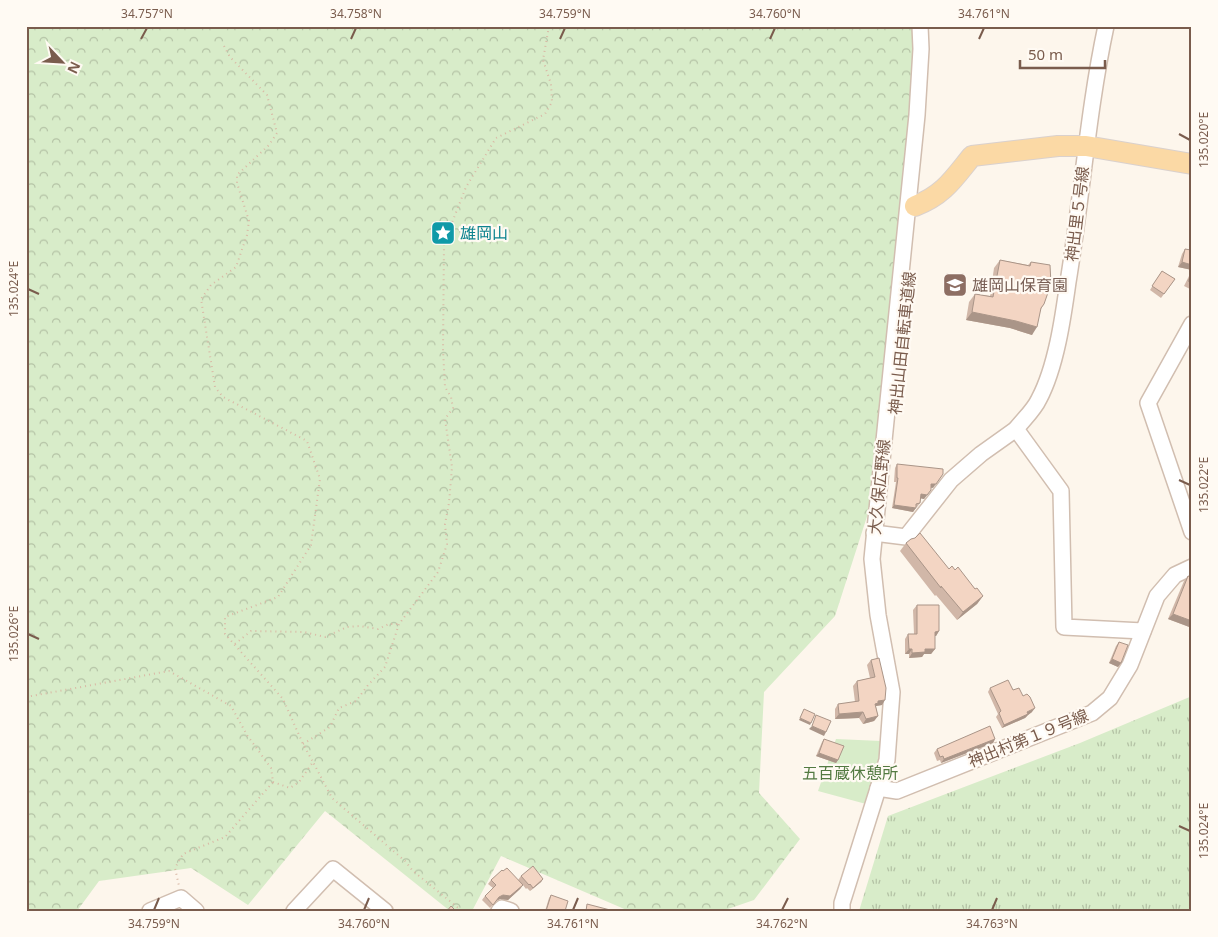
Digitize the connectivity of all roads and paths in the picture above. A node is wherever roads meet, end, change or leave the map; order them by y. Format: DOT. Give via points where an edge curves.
graph roads {
  1 [pos="549,26"];
  2 [pos="920,26"];
  3 [pos="1106,26"];
  4 [pos="224,46"];
  5 [pos="1086,146"];
  6 [pos="1192,164"];
  7 [pos="911,208"];
  8 [pos="1192,324"];
  9 [pos="1016,429"];
  10 [pos="1192,532"];
  11 [pos="874,533"];
  12 [pos="1192,567"];
  13 [pos="399,624"];
  14 [pos="1143,631"];
  15 [pos="234,644"];
  16 [pos="26,696"];
  17 [pos="303,744"];
  18 [pos="313,762"];
  19 [pos="272,782"];
  20 [pos="878,788"];
  21 [pos="181,898"];
  22 [pos="150,911"];
  23 [pos="196,911"];
  24 [pos="294,911"];
  25 [pos="385,911"];
  26 [pos="462,911"];
  27 [pos="499,911"];
  28 [pos="511,911"];
  29 [pos="842,911"];
  1 -- 13 [label="path" via="543,60 551,84 552,102 545,114 496,138 466,187 444,243 445,387 453,408 445,419 452,467 445,524 447,544 438,572"];
  2 -- 7 [label="street, 大久保広野線"];
  3 -- 5 [label="street, 神出里５号線"];
  4 -- 15 [label="path" via="230,57 267,95 277,133 269,145 236,175 249,221 247,235 236,267 211,285 201,299 215,387 223,397 307,441 320,478 311,545 278,597 225,617 225,634"];
  5 -- 6 [label="main road"];
  5 -- 7 [label="main road" via="972,156 946,189"];
  5 -- 9 [label="street, 神出里５号線" via="1077,228 1051,370 1039,400"];
  7 -- 11 [label="street, 大久保広野線"];
  8 -- 10 [label="street" via="1148,403"];
  9 -- 11 [label="street, 神出里５号線" via="951,480 906,537"];
  9 -- 14 [label="street" via="1061,491 1064,627"];
  11 -- 20 [label="street, 大久保広野線" via="872,558 877,606 892,692 887,760"];
  12 -- 14 [label="street, 神出村第１９号線" via="1175,575 1157,596"];
  13 -- 15 [label="path" via="378,629 347,627 325,637 304,632 252,631"];
  13 -- 17 [label="path" via="385,667 356,701 339,708 330,727"];
  14 -- 20 [label="street, 神出村第１９号線" via="1130,665 1110,698 1092,713 897,791"];
  15 -- 17 [label="path" via="283,699"];
  16 -- 19 [label="path" via="169,671 231,706 271,768"];
  17 -- 18 [label="path"];
  18 -- 19 [label="path" via="290,788"];
  18 -- 26 [label="path" via="332,798"];
  19 -- 21 [label="path" via="225,837 183,854 175,868"];
  20 -- 29 [label="street, 大久保広野線"];
  21 -- 22 [label="street"];
  21 -- 23 [label="street"];
  24 -- 25 [label="street" via="333,870"];
  27 -- 28 [label="street" via="502,908"];
}
